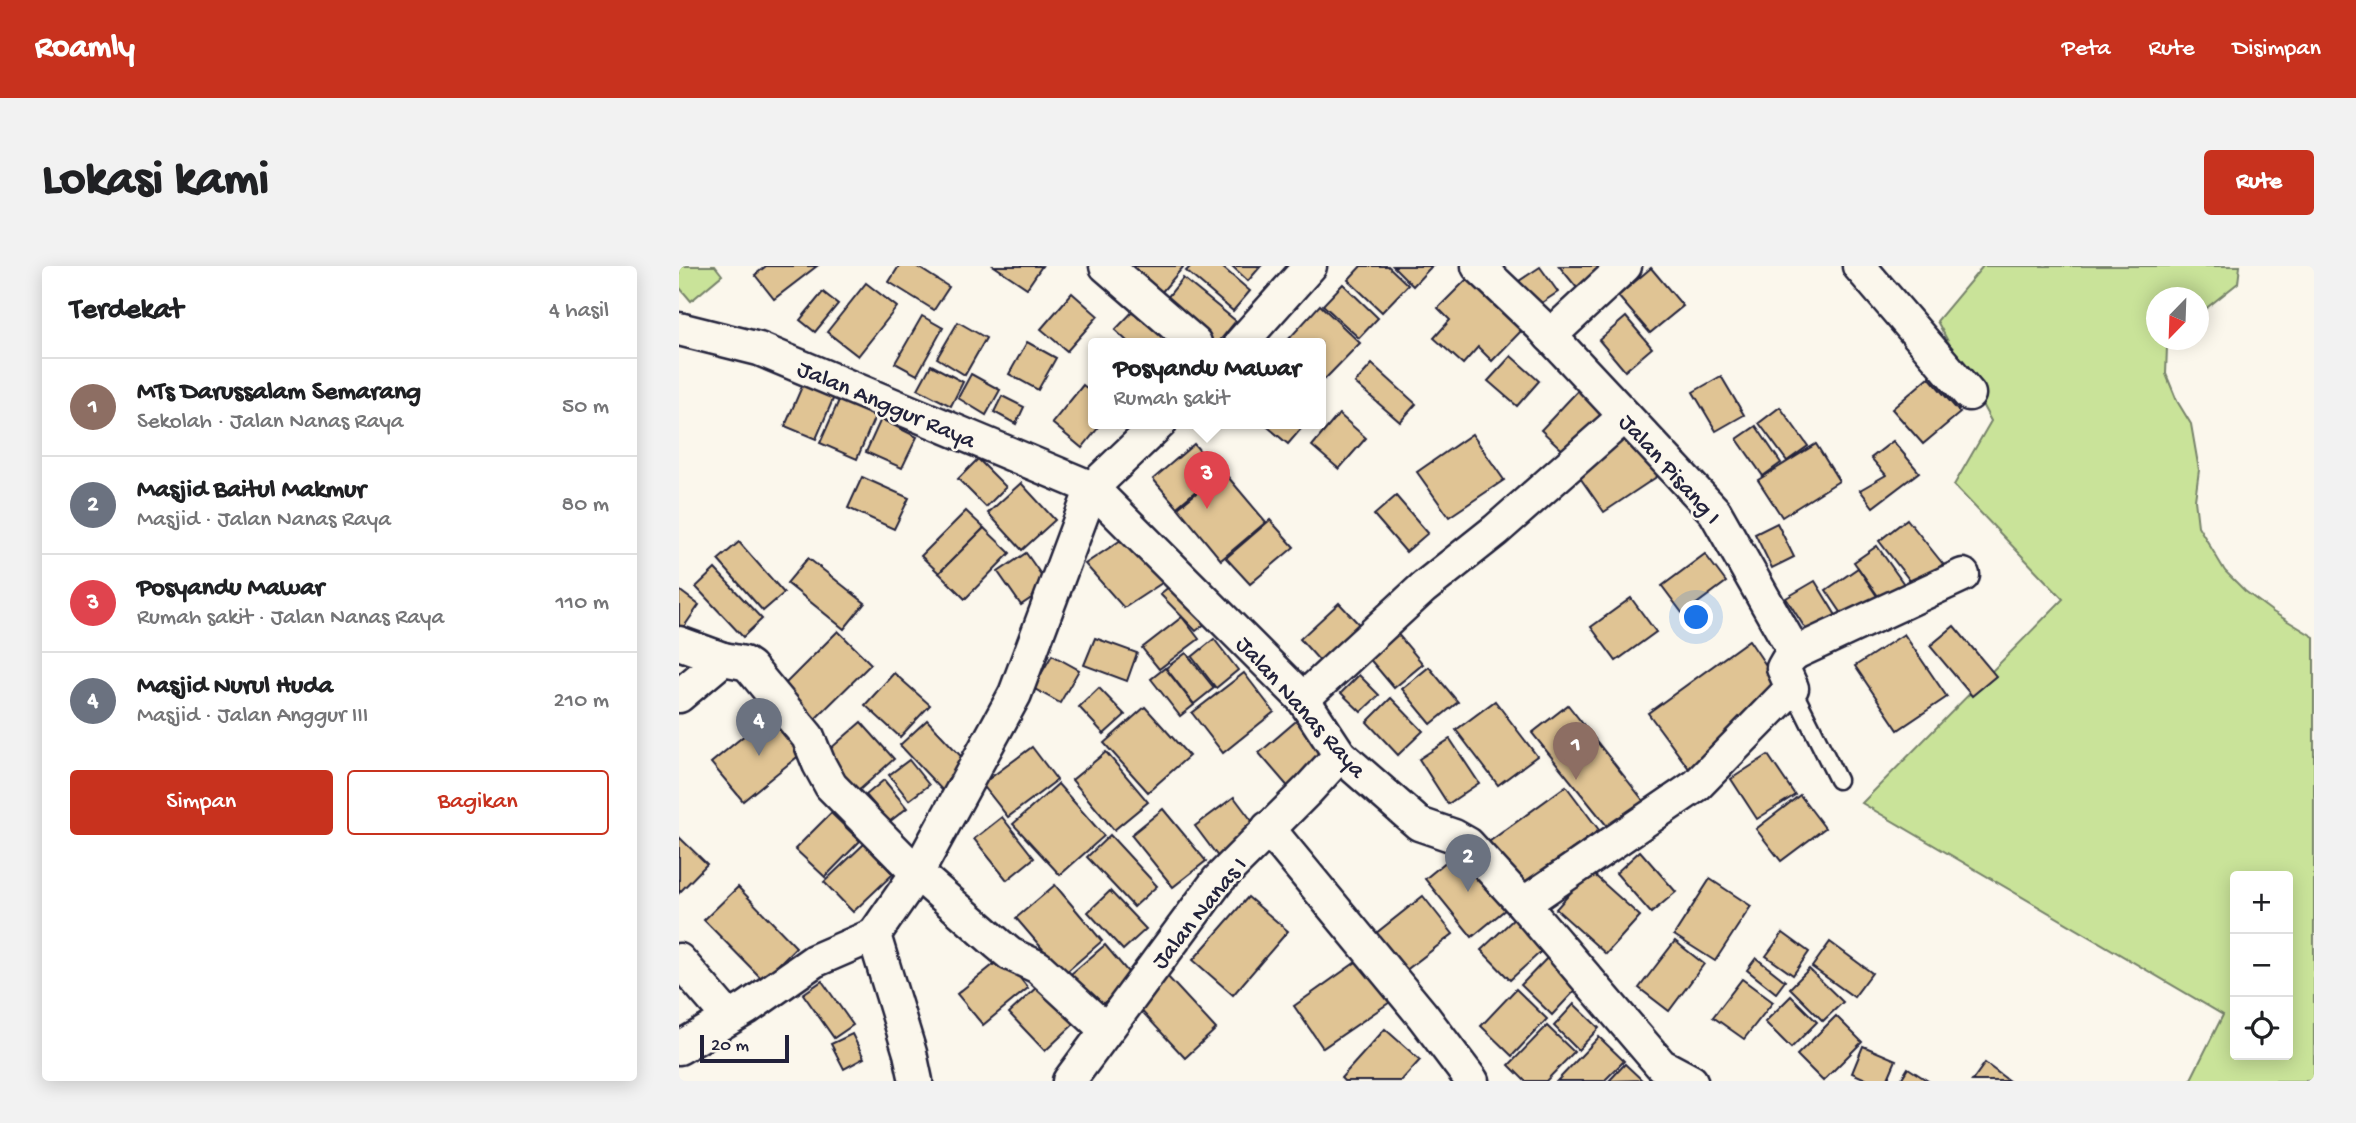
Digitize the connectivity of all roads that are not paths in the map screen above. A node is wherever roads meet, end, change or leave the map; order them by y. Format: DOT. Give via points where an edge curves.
graph roads {
  1 [pos="1105,266"];
  2 [pos="1311,266"];
  3 [pos="1478,266"];
  4 [pos="1625,266"];
  5 [pos="1859,266"];
  6 [pos="679,329"];
  7 [pos="1550,336"];
  8 [pos="1189,338"];
  9 [pos="1246,338"];
  10 [pos="1969,394"];
  11 [pos="1625,416"];
  12 [pos="1154,429"];
  13 [pos="1092,488"];
  14 [pos="1963,575"];
  15 [pos="679,643"];
  16 [pos="1795,653"];
  17 [pos="723,659"];
  18 [pos="1787,693"];
  19 [pos="679,696"];
  20 [pos="1303,699"];
  21 [pos="1340,755"];
  22 [pos="1838,780"];
  23 [pos="1268,828"];
  24 [pos="917,873"];
  25 [pos="1523,904"];
  26 [pos="874,935"];
  27 [pos="679,960"];
  28 [pos="729,1018"];
  29 [pos="1106,1030"];
  30 [pos="679,1048"];
  31 [pos="1653,1073"];
  32 [pos="916,1081"];
  33 [pos="1069,1081"];
  34 [pos="1472,1081"];
  35 [pos="1691,1081"];
  1 -- 8 [label="street"];
  2 -- 9 [label="street"];
  3 -- 7 [label="street, Jalan Pisang I"];
  4 -- 7 [label="street"];
  5 -- 10 [label="street"];
  6 -- 13 [label="street, Jalan Anggur Raya" via="759,349"];
  7 -- 11 [label="street, Jalan Pisang I"];
  11 -- 16 [label="street, Jalan Pisang I" via="1715,512"];
  11 -- 20 [label="street" via="1496,530 1423,587"];
  12 -- 13 [label="street"];
  13 -- 20 [label="street, Jalan Nanas Raya"];
  13 -- 24 [label="street" via="1015,694"];
  14 -- 16 [label="street"];
  15 -- 17 [label="street"];
  16 -- 18 [label="street" via="1783,668"];
  17 -- 19 [label="street"];
  17 -- 24 [label="street" via="750,667 809,737 831,786"];
  18 -- 22 [label="lane"];
  18 -- 25 [label="street" via="1697,785"];
  20 -- 21 [label="street, Jalan Nanas Raya"];
  21 -- 23 [label="street, Jalan Nanas I"];
  21 -- 25 [label="street, Jalan Nanas Raya" via="1419,824 1468,844"];
  23 -- 29 [label="street, Jalan Nanas I" via="1218,880"];
  23 -- 34 [label="street"];
  24 -- 26 [label="street"];
  24 -- 29 [label="street" via="997,944 1038,967"];
  25 -- 31 [label="street, Jalan Nanas Raya"];
  26 -- 28 [label="street" via="814,961"];
  26 -- 32 [label="street"];
  27 -- 28 [label="street"];
  28 -- 30 [label="street"];
  29 -- 33 [label="street, Jalan Nanas I"];
  31 -- 35 [label="street"];
}
